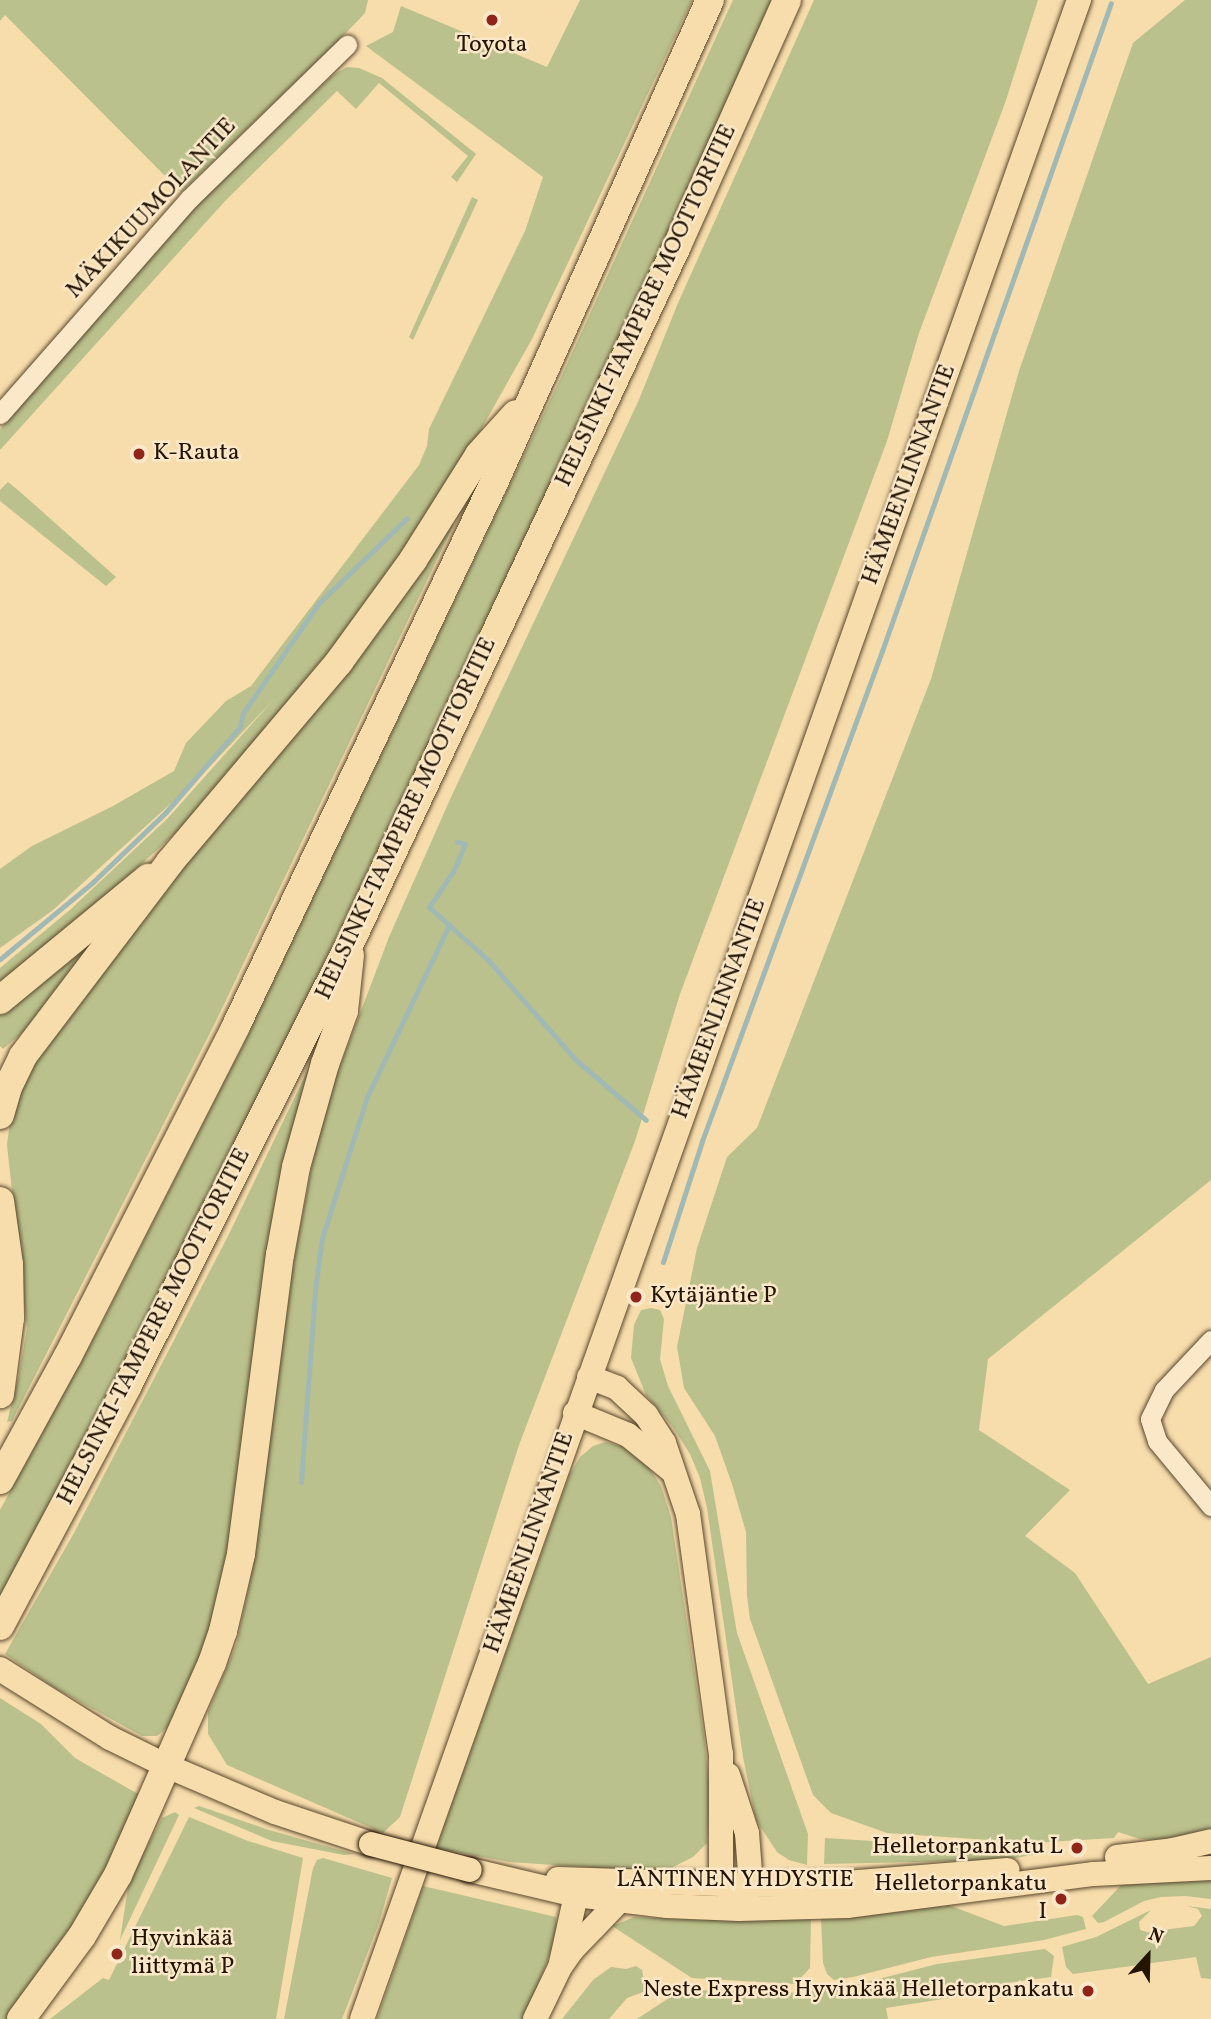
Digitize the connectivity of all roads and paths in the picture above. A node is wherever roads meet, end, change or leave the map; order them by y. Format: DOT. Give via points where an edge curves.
graph roads {
  1 [pos="710,0"];
  2 [pos="787,0"];
  3 [pos="1079,0"];
  4 [pos="347,45"];
  5 [pos="533,396"];
  6 [pos="0,414"];
  7 [pos="170,862"];
  8 [pos="352,939"];
  9 [pos="0,1000"];
  10 [pos="0,1115"];
  11 [pos="0,1201"];
  12 [pos="5,1307"];
  13 [pos="1211,1340"];
  14 [pos="589,1377"];
  15 [pos="0,1394"];
  16 [pos="575,1413"];
  17 [pos="677,1475"];
  18 [pos="0,1479"];
  19 [pos="1211,1506"];
  20 [pos="0,1626"];
  21 [pos="0,1669"];
  22 [pos="721,1754"];
  23 [pos="167,1766"];
  24 [pos="1211,1841"];
  25 [pos="1211,1868"];
  26 [pos="508,1878"];
  27 [pos="724,1885"];
  28 [pos="751,1885"];
  29 [pos="576,1895"];
  30 [pos="619,1901"];
  31 [pos="739,1909"];
  32 [pos="560,1967"];
  33 [pos="22,2019"];
  34 [pos="362,2019"];
  35 [pos="536,2019"];
  1 -- 5 [label="highway"];
  2 -- 8 [label="highway, HELSINKI-TAMPERE MOOTTORITIE"];
  3 -- 14 [label="main road, HÄMEENLINNANTIE"];
  4 -- 6 [label="street, MÄKIKUUMOLANTIE" via="189,199"];
  5 -- 7 [label="highway" via="478,454 413,559 340,662"];
  5 -- 18 [label="highway" via="235,1028"];
  7 -- 9 [label="highway"];
  7 -- 10 [label="highway" via="23,1056"];
  8 -- 20 [label="highway, HELSINKI-TAMPERE MOOTTORITIE" via="127,1387"];
  8 -- 23 [label="highway" via="344,1011 296,1167 279,1255 241,1554 212,1663"];
  11 -- 12 [label="highway" via="9,1264"];
  12 -- 15 [label="highway"];
  13 -- 19 [label="street" via="1164,1390 1150,1419 1157,1441"];
  14 -- 16 [label="main road, HÄMEENLINNANTIE"];
  14 -- 17 [label="main road" via="634,1400 664,1443"];
  16 -- 17 [label="main road" via="628,1435"];
  16 -- 34 [label="main road, HÄMEENLINNANTIE"];
  17 -- 22 [label="main road" via="699,1580"];
  21 -- 23 [label="main road, LÄNTINEN YHDYSTIE" via="110,1738"];
  22 -- 27 [label="main road"];
  22 -- 28 [label="main road" via="747,1833"];
  23 -- 26 [label="main road, LÄNTINEN YHDYSTIE, bridge" via="275,1812 371,1844"];
  23 -- 33 [label="highway" via="118,1875 82,1936"];
  24 -- 28 [label="main road, LÄNTINEN YHDYSTIE" via="1018,1869"];
  25 -- 31 [label="main road, LÄNTINEN YHDYSTIE" via="1094,1874 847,1906"];
  26 -- 27 [label="main road, LÄNTINEN YHDYSTIE"];
  26 -- 29 [label="main road, LÄNTINEN YHDYSTIE"];
  27 -- 28 [label="main road, LÄNTINEN YHDYSTIE"];
  27 -- 31 [label="main road"];
  28 -- 31 [label="main road"];
  29 -- 30 [label="main road, LÄNTINEN YHDYSTIE"];
  29 -- 32 [label="main road"];
  30 -- 31 [label="main road, LÄNTINEN YHDYSTIE"];
  30 -- 32 [label="main road"];
  32 -- 35 [label="main road"];
}
